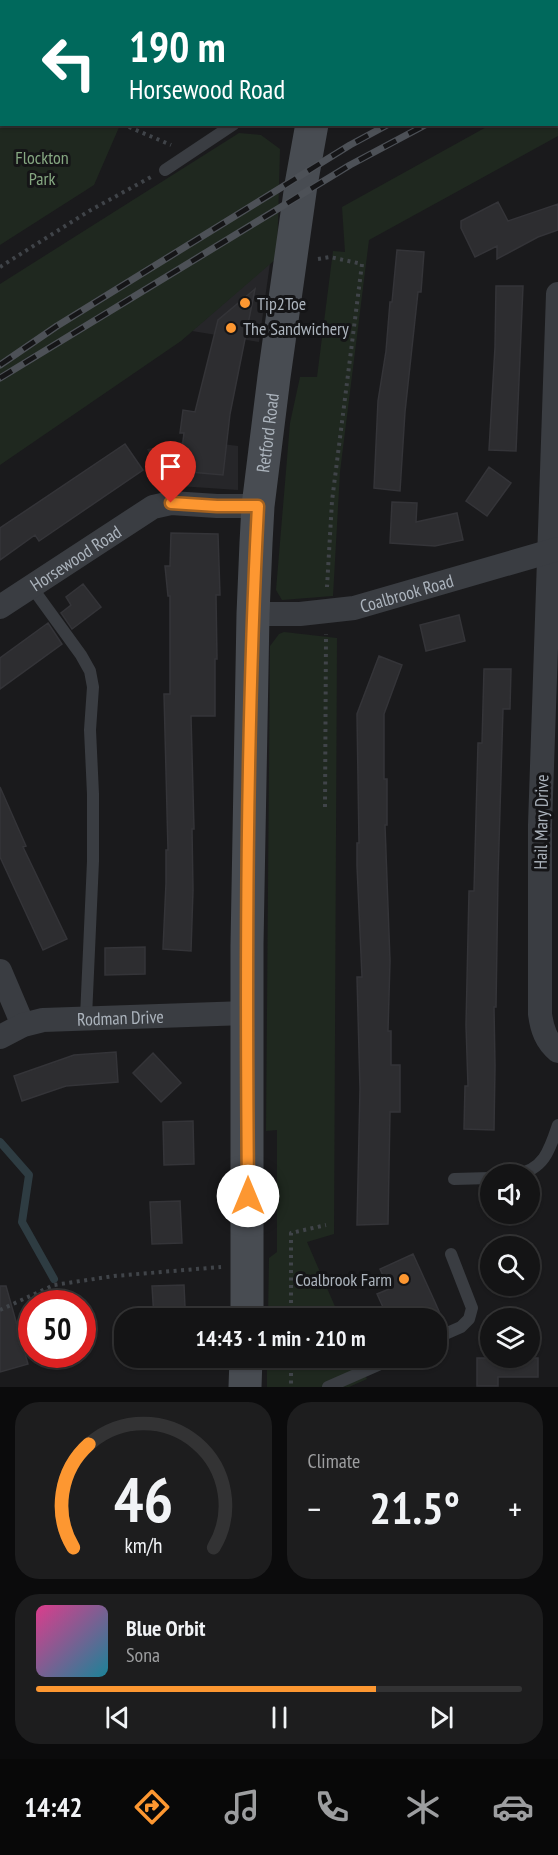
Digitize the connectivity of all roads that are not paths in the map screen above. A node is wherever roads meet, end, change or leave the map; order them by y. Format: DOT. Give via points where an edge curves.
graph roads {
  1 [pos="231,126"];
  2 [pos="312,126"];
  3 [pos="165,170"];
  4 [pos="558,294"];
  5 [pos="258,506"];
  6 [pos="554,550"];
  7 [pos="31,586"];
  8 [pos="0,607"];
  9 [pos="253,614"];
  10 [pos="549,825"];
  11 [pos="0,971"];
  12 [pos="246,1013"];
  13 [pos="86,1017"];
  14 [pos="23,1025"];
  15 [pos="0,1037"];
  16 [pos="558,1051"];
  17 [pos="558,1125"];
  18 [pos="540,1165"];
  19 [pos="480,1178"];
  20 [pos="454,1179"];
  21 [pos="451,1254"];
  22 [pos="247,1308"];
  23 [pos="447,1333"];
  24 [pos="246,1368"];
  25 [pos="371,1368"];
  26 [pos="245,1387"];
  27 [pos="328,1387"];
  1 -- 3 [label="lane"];
  2 -- 5 [label="main road, Retford Road"];
  4 -- 6 [label="street, Hail Mary Drive"];
  5 -- 7 [label="street, Horsewood Road" via="171,503 153,507"];
  5 -- 9 [label="main road, Retford Road"];
  6 -- 9 [label="street, Coalbrook Road" via="354,608"];
  6 -- 10 [label="street, Hail Mary Drive"];
  7 -- 8 [label="street, Horsewood Road"];
  7 -- 13 [label="lane" via="81,655 93,687 93,861"];
  9 -- 12 [label="main road, Retford Road"];
  10 -- 16 [label="street, Hail Mary Drive" via="540,1014 543,1030"];
  11 -- 14 [label="street"];
  12 -- 13 [label="street, Rodman Drive"];
  12 -- 22 [label="main road, Retford Road"];
  13 -- 14 [label="street, Rodman Drive"];
  14 -- 15 [label="street, Rodman Drive"];
  17 -- 18 [label="lane"];
  19 -- 20 [label="lane"];
  21 -- 23 [label="lane" via="472,1308 469,1319"];
  24 -- 26 [label="main road"];
  25 -- 27 [label="lane"];
}
